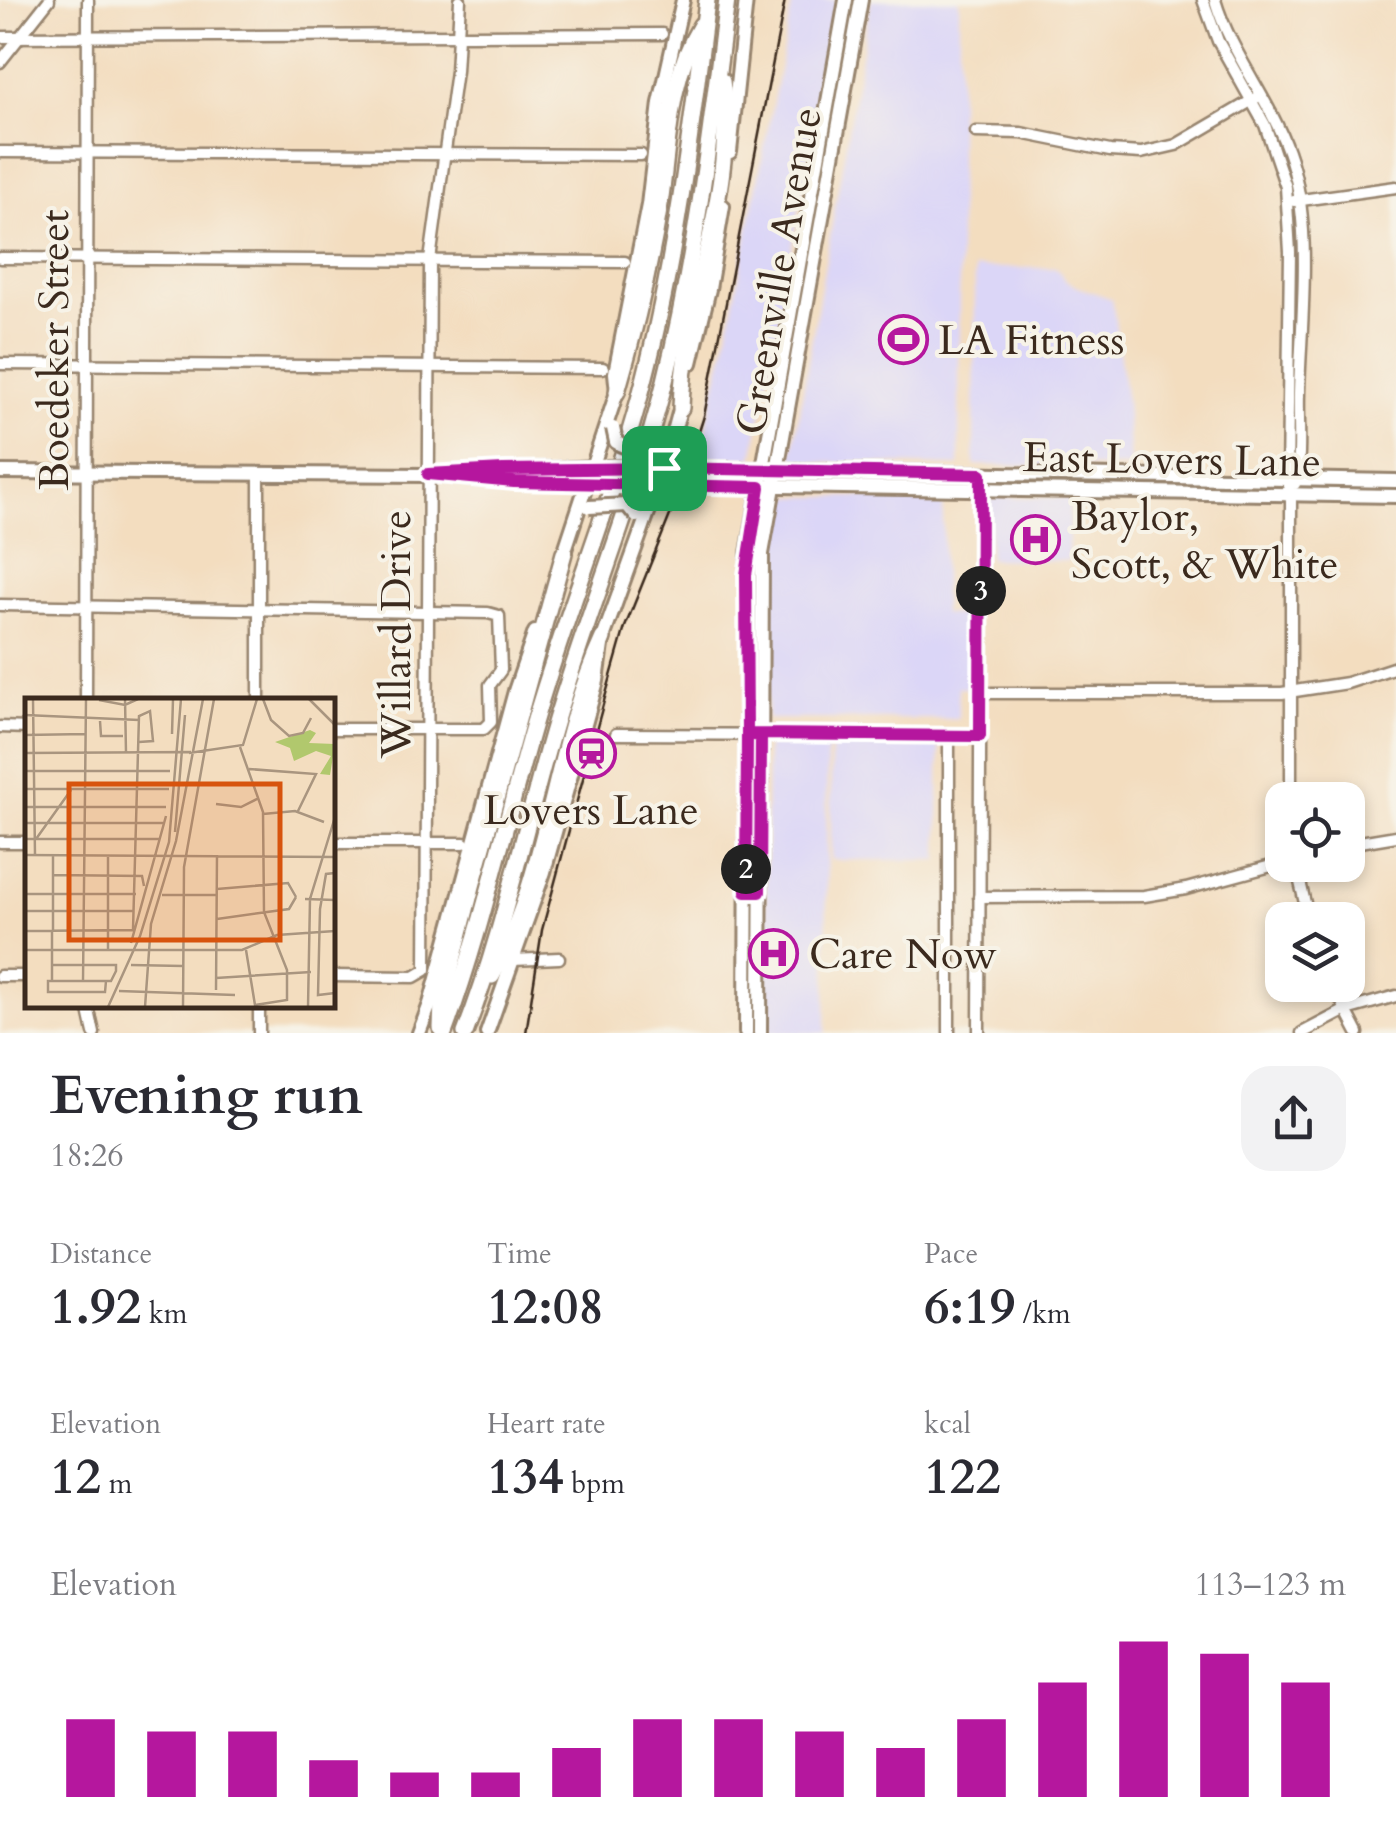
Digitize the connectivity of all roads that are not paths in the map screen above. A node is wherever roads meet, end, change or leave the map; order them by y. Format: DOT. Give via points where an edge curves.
graph roads {
  1 [pos="49,0"];
  2 [pos="88,0"];
  3 [pos="460,0"];
  4 [pos="682,0"];
  5 [pos="708,0"];
  6 [pos="727,0"];
  7 [pos="746,0"];
  8 [pos="1210,2"];
  9 [pos="853,4"];
  10 [pos="705,18"];
  11 [pos="458,34"];
  12 [pos="662,34"];
  13 [pos="0,36"];
  14 [pos="20,36"];
  15 [pos="87,36"];
  16 [pos="0,62"];
  17 [pos="719,62"];
  18 [pos="1256,97"];
  19 [pos="976,132"];
  20 [pos="0,152"];
  21 [pos="87,152"];
  22 [pos="444,154"];
  23 [pos="641,155"];
  24 [pos="1396,187"];
  25 [pos="1294,201"];
  26 [pos="0,258"];
  27 [pos="87,258"];
  28 [pos="430,260"];
  29 [pos="626,262"];
  30 [pos="0,364"];
  31 [pos="86,364"];
  32 [pos="428,366"];
  33 [pos="602,368"];
  34 [pos="617,392"];
  35 [pos="680,408"];
  36 [pos="612,423"];
  37 [pos="669,440"];
  38 [pos="599,467"];
  39 [pos="659,468"];
  40 [pos="86,471"];
  41 [pos="769,471"];
  42 [pos="0,472"];
  43 [pos="259,474"];
  44 [pos="428,474"];
  45 [pos="1135,477"];
  46 [pos="1292,479"];
  47 [pos="1396,481"];
  48 [pos="981,482"];
  49 [pos="593,483"];
  50 [pos="653,484"];
  51 [pos="766,487"];
  52 [pos="1136,492"];
  53 [pos="1291,494"];
  54 [pos="1396,496"];
  55 [pos="576,518"];
  56 [pos="637,548"];
  57 [pos="564,553"];
  58 [pos="0,605"];
  59 [pos="86,605"];
  60 [pos="258,609"];
  61 [pos="429,612"];
  62 [pos="603,638"];
  63 [pos="1396,667"];
  64 [pos="1290,692"];
  65 [pos="980,693"];
  66 [pos="86,698"];
  67 [pos="259,698"];
  68 [pos="335,729"];
  69 [pos="430,729"];
  70 [pos="616,734"];
  71 [pos="754,735"];
  72 [pos="950,736"];
  73 [pos="980,736"];
  74 [pos="1291,782"];
  75 [pos="1396,836"];
  76 [pos="1365,841"];
  77 [pos="335,842"];
  78 [pos="430,843"];
  79 [pos="464,844"];
  80 [pos="1265,868"];
  81 [pos="979,898"];
  82 [pos="559,958"];
  83 [pos="513,960"];
  84 [pos="753,966"];
  85 [pos="335,976"];
  86 [pos="1396,996"];
  87 [pos="1342,1002"];
  88 [pos="475,1006"];
  89 [pos="88,1008"];
  90 [pos="258,1008"];
  91 [pos="1346,1010"];
  92 [pos="94,1033"];
  93 [pos="259,1033"];
  94 [pos="419,1033"];
  95 [pos="442,1033"];
  96 [pos="464,1033"];
  97 [pos="486,1033"];
  98 [pos="746,1033"];
  99 [pos="760,1033"];
  100 [pos="949,1033"];
  101 [pos="978,1033"];
  102 [pos="1302,1033"];
  103 [pos="1358,1033"];
  1 -- 14 [label="street"];
  2 -- 15 [label="street, Boedeker Street"];
  3 -- 11 [label="street, Willard Drive"];
  4 -- 34 [label="main road"];
  5 -- 10 [label="highway"];
  6 -- 17 [label="highway"];
  7 -- 35 [label="main road" via="722,214"];
  8 -- 18 [label="street"];
  9 -- 41 [label="main road, Greenville Avenue"];
  10 -- 34 [label="highway" via="686,50 673,100 656,222"];
  10 -- 95 [label="highway" via="674,240 646,374"];
  11 -- 12 [label="street"];
  11 -- 15 [label="street"];
  11 -- 22 [label="street, Willard Drive"];
  13 -- 14 [label="street"];
  14 -- 15 [label="street"];
  14 -- 16 [label="street"];
  15 -- 21 [label="street, Boedeker Street"];
  17 -- 35 [label="highway" via="726,110 721,168"];
  17 -- 88 [label="highway" via="695,237 664,382 568,681"];
  18 -- 19 [label="street" via="1176,145 1141,153"];
  18 -- 25 [label="street"];
  20 -- 21 [label="street"];
  21 -- 22 [label="street"];
  21 -- 27 [label="street, Boedeker Street"];
  22 -- 23 [label="street"];
  22 -- 28 [label="street, Willard Drive"];
  24 -- 25 [label="street"];
  25 -- 46 [label="street"];
  26 -- 27 [label="street"];
  27 -- 28 [label="street"];
  27 -- 31 [label="street, Boedeker Street"];
  28 -- 29 [label="street"];
  28 -- 32 [label="street, Willard Drive"];
  30 -- 31 [label="street"];
  31 -- 32 [label="street"];
  31 -- 40 [label="street, Boedeker Street"];
  32 -- 33 [label="street"];
  32 -- 44 [label="street, Willard Drive"];
  34 -- 36 [label="main road"];
  35 -- 37 [label="main road"];
  36 -- 37 [label="main road, bridge" via="622,447 655,448"];
  36 -- 38 [label="main road"];
  37 -- 39 [label="main road"];
  38 -- 39 [label="main road, East Lovers Lane, bridge"];
  38 -- 44 [label="main road"];
  38 -- 49 [label="main road"];
  39 -- 41 [label="main road, East Lovers Lane"];
  39 -- 50 [label="main road"];
  40 -- 42 [label="main road"];
  40 -- 43 [label="main road"];
  40 -- 59 [label="street, Boedeker Street"];
  41 -- 48 [label="main road, East Lovers Lane"];
  41 -- 51 [label="main road, Greenville Avenue"];
  43 -- 44 [label="main road"];
  43 -- 60 [label="street"];
  44 -- 49 [label="main road"];
  44 -- 61 [label="street, Willard Drive"];
  45 -- 46 [label="main road, East Lovers Lane"];
  45 -- 48 [label="main road, East Lovers Lane"];
  45 -- 52 [label="main road"];
  46 -- 47 [label="main road, East Lovers Lane"];
  46 -- 53 [label="street"];
  48 -- 51 [label="main road, East Lovers Lane"];
  48 -- 52 [label="main road, East Lovers Lane"];
  48 -- 65 [label="street"];
  49 -- 50 [label="main road, East Lovers Lane, bridge"];
  49 -- 55 [label="main road"];
  50 -- 51 [label="main road, East Lovers Lane"];
  50 -- 56 [label="main road"];
  51 -- 71 [label="main road, Greenville Avenue"];
  52 -- 53 [label="main road, East Lovers Lane"];
  53 -- 54 [label="main road, East Lovers Lane"];
  53 -- 64 [label="street"];
  55 -- 56 [label="main road, bridge" via="589,507 627,505 636,516"];
  55 -- 57 [label="main road"];
  56 -- 62 [label="main road"];
  57 -- 94 [label="main road" via="515,691"];
  57 -- 95 [label="highway" via="454,952"];
  58 -- 59 [label="street"];
  59 -- 60 [label="street"];
  59 -- 66 [label="street, Boedeker Street"];
  60 -- 61 [label="street"];
  60 -- 67 [label="street"];
  61 -- 69 [label="street, Willard Drive"];
  61 -- 69 [label="street" via="499,616 501,670 490,685 491,722 484,729"];
  62 -- 83 [label="main road" via="554,836"];
  62 -- 88 [label="highway" via="586,676 532,877 503,956"];
  63 -- 64 [label="street"];
  64 -- 65 [label="street"];
  64 -- 74 [label="street"];
  65 -- 73 [label="street"];
  68 -- 69 [label="street"];
  69 -- 78 [label="street, Willard Drive"];
  70 -- 71 [label="street"];
  71 -- 72 [label="street"];
  71 -- 84 [label="main road, Greenville Avenue"];
  72 -- 73 [label="street"];
  72 -- 100 [label="street"];
  73 -- 81 [label="street"];
  75 -- 76 [label="street"];
  77 -- 78 [label="street"];
  78 -- 79 [label="street"];
  78 -- 85 [label="street, Willard Drive" via="426,970 414,976"];
  80 -- 81 [label="street" via="1144,896"];
  81 -- 101 [label="street"];
  82 -- 83 [label="street"];
  83 -- 97 [label="main road"];
  84 -- 98 [label="main road, Greenville Avenue"];
  84 -- 99 [label="main road, Greenville Avenue"];
  86 -- 91 [label="street"];
  87 -- 91 [label="street"];
  88 -- 96 [label="highway"];
  89 -- 92 [label="street"];
  90 -- 93 [label="street"];
  91 -- 102 [label="street"];
  91 -- 103 [label="street"];
}
